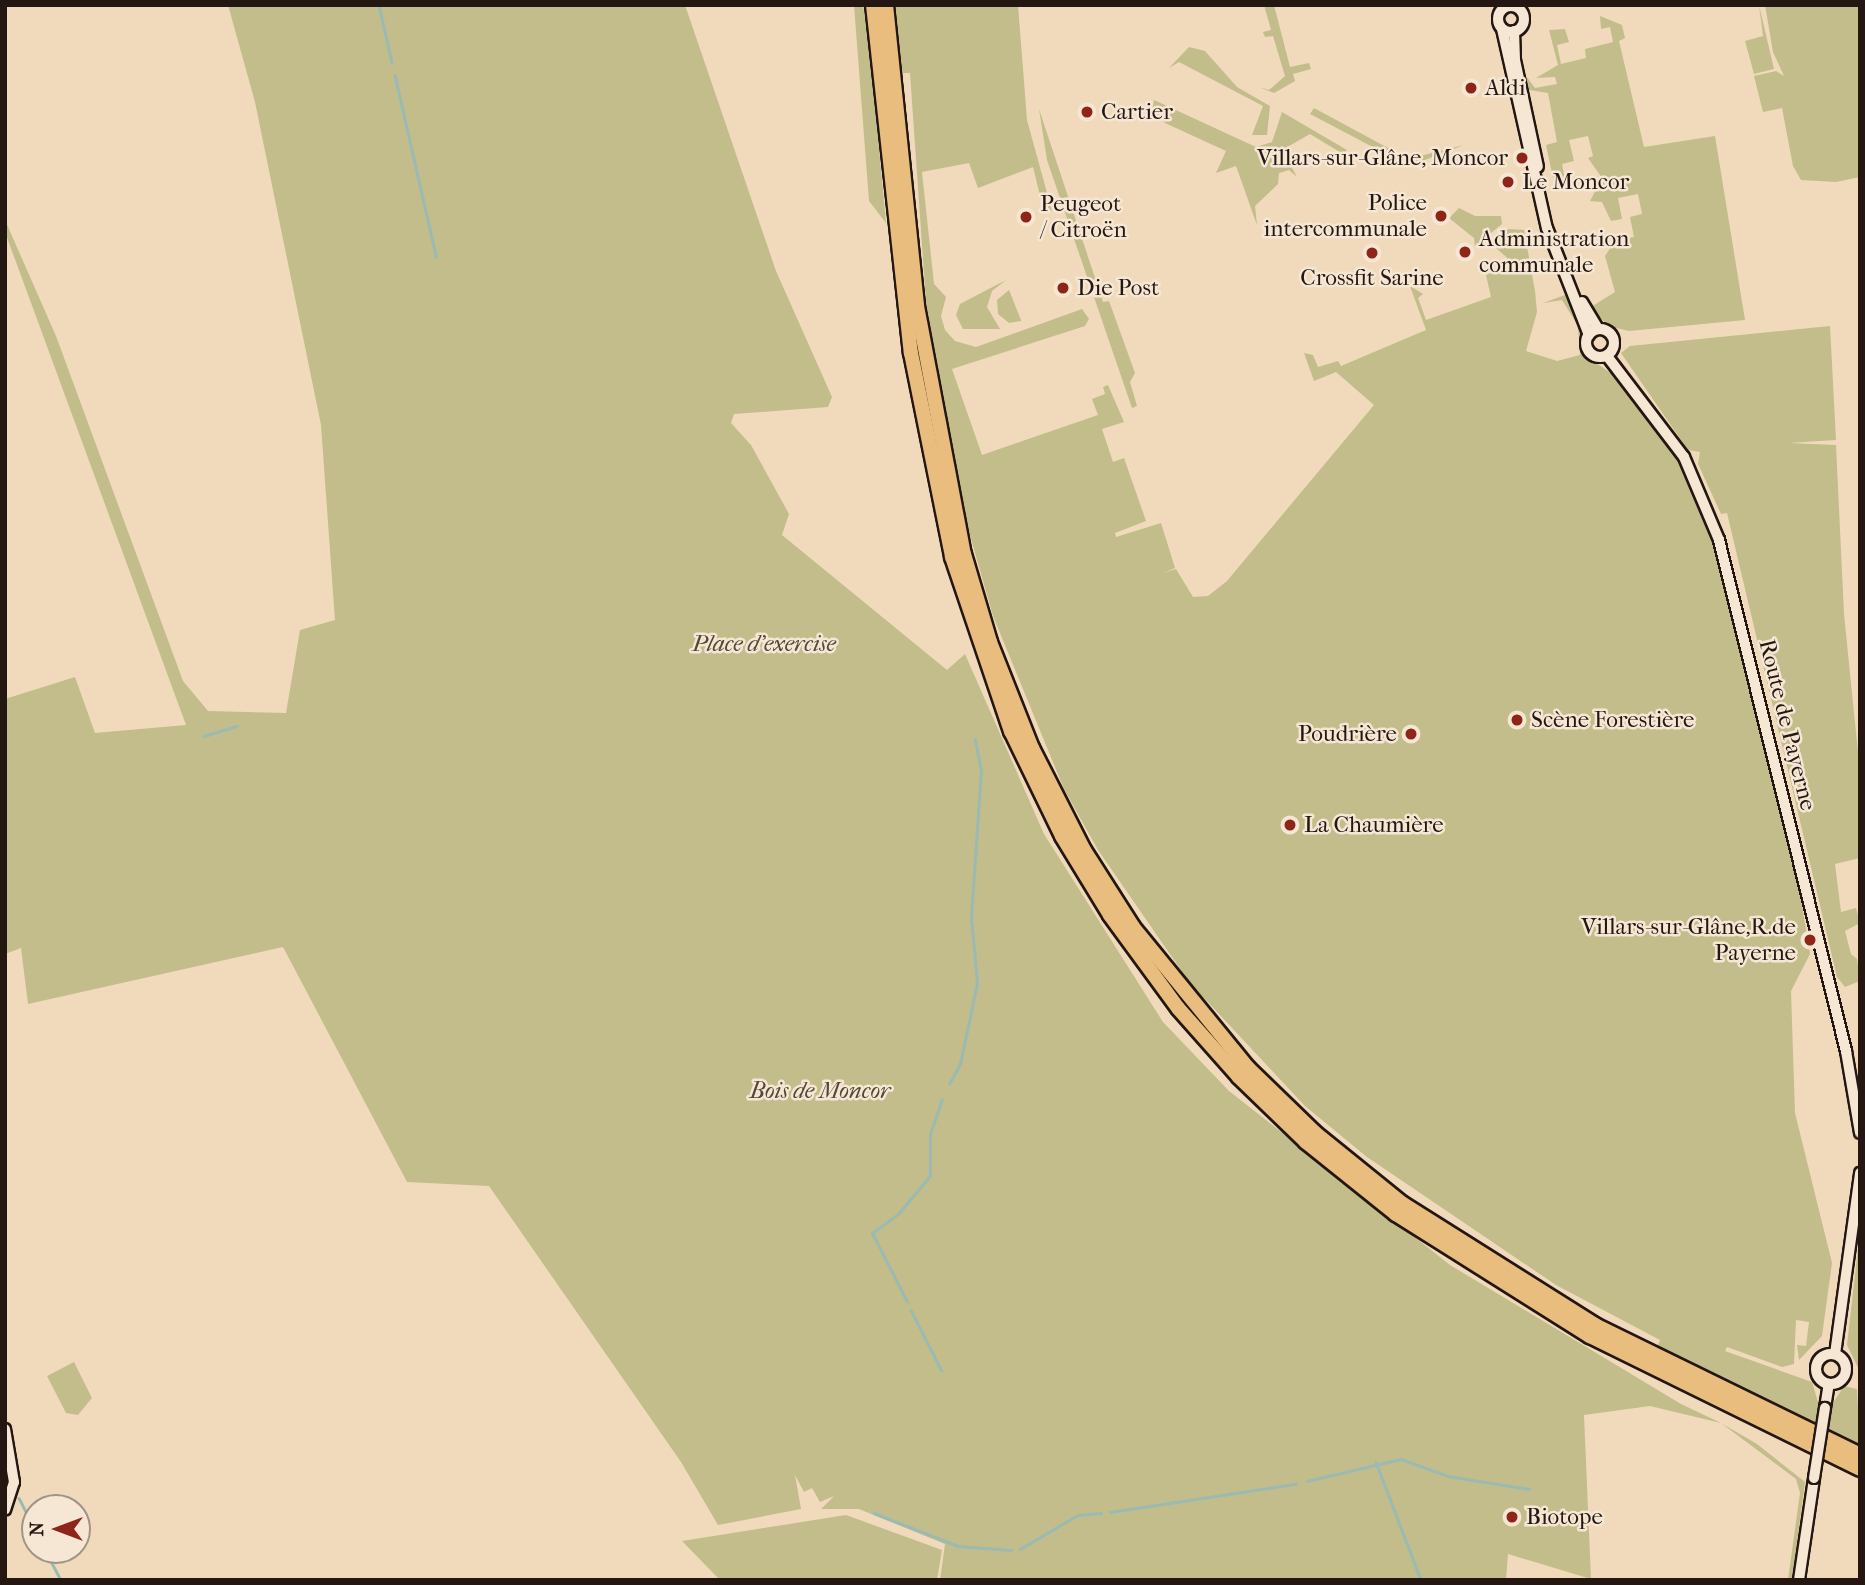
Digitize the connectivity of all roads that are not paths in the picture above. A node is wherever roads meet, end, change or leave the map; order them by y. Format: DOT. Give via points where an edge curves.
graph roads {
  1 [pos="873,5"];
  2 [pos="886,5"];
  3 [pos="1509,5"];
  4 [pos="1497,10"];
  5 [pos="1502,29"];
  6 [pos="1514,31"];
  7 [pos="1594,332"];
  8 [pos="1607,356"];
  9 [pos="1860,1133"];
  10 [pos="1860,1173"];
  11 [pos="1835,1354"];
  12 [pos="1829,1384"];
  13 [pos="5,1429"];
  14 [pos="1860,1455"];
  15 [pos="1860,1469"];
  16 [pos="5,1510"];
  17 [pos="1799,1580"];
  1 -- 15 [label="highway" via="906,319 952,557 1011,732 1062,836 1117,925 1239,1077 1323,1157 1396,1214 1590,1336"];
  2 -- 14 [label="highway" via="923,351 970,576 1001,674 1042,769 1133,927 1256,1076 1331,1147 1412,1211 1586,1320"];
  3 -- 4 [label="main road"];
  3 -- 6 [label="main road" via="1524,17"];
  4 -- 5 [label="main road"];
  5 -- 6 [label="main road"];
  5 -- 7 [label="main road" via="1547,228"];
  6 -- 7 [label="main road" via="1521,89 1559,246"];
  7 -- 8 [label="main road, Route de Payerne" via="1590,353"];
  7 -- 8 [label="main road" via="1614,340"];
  8 -- 9 [label="main road, Route de Payerne" via="1684,457 1719,540 1848,1059"];
  10 -- 11 [label="main road"];
  11 -- 12 [label="main road" via="1844,1362 1846,1374"];
  11 -- 12 [label="main road" via="1816,1365 1820,1379"];
  12 -- 17 [label="main road, bridge"];
  13 -- 16 [label="main road" via="14,1482"];
}
